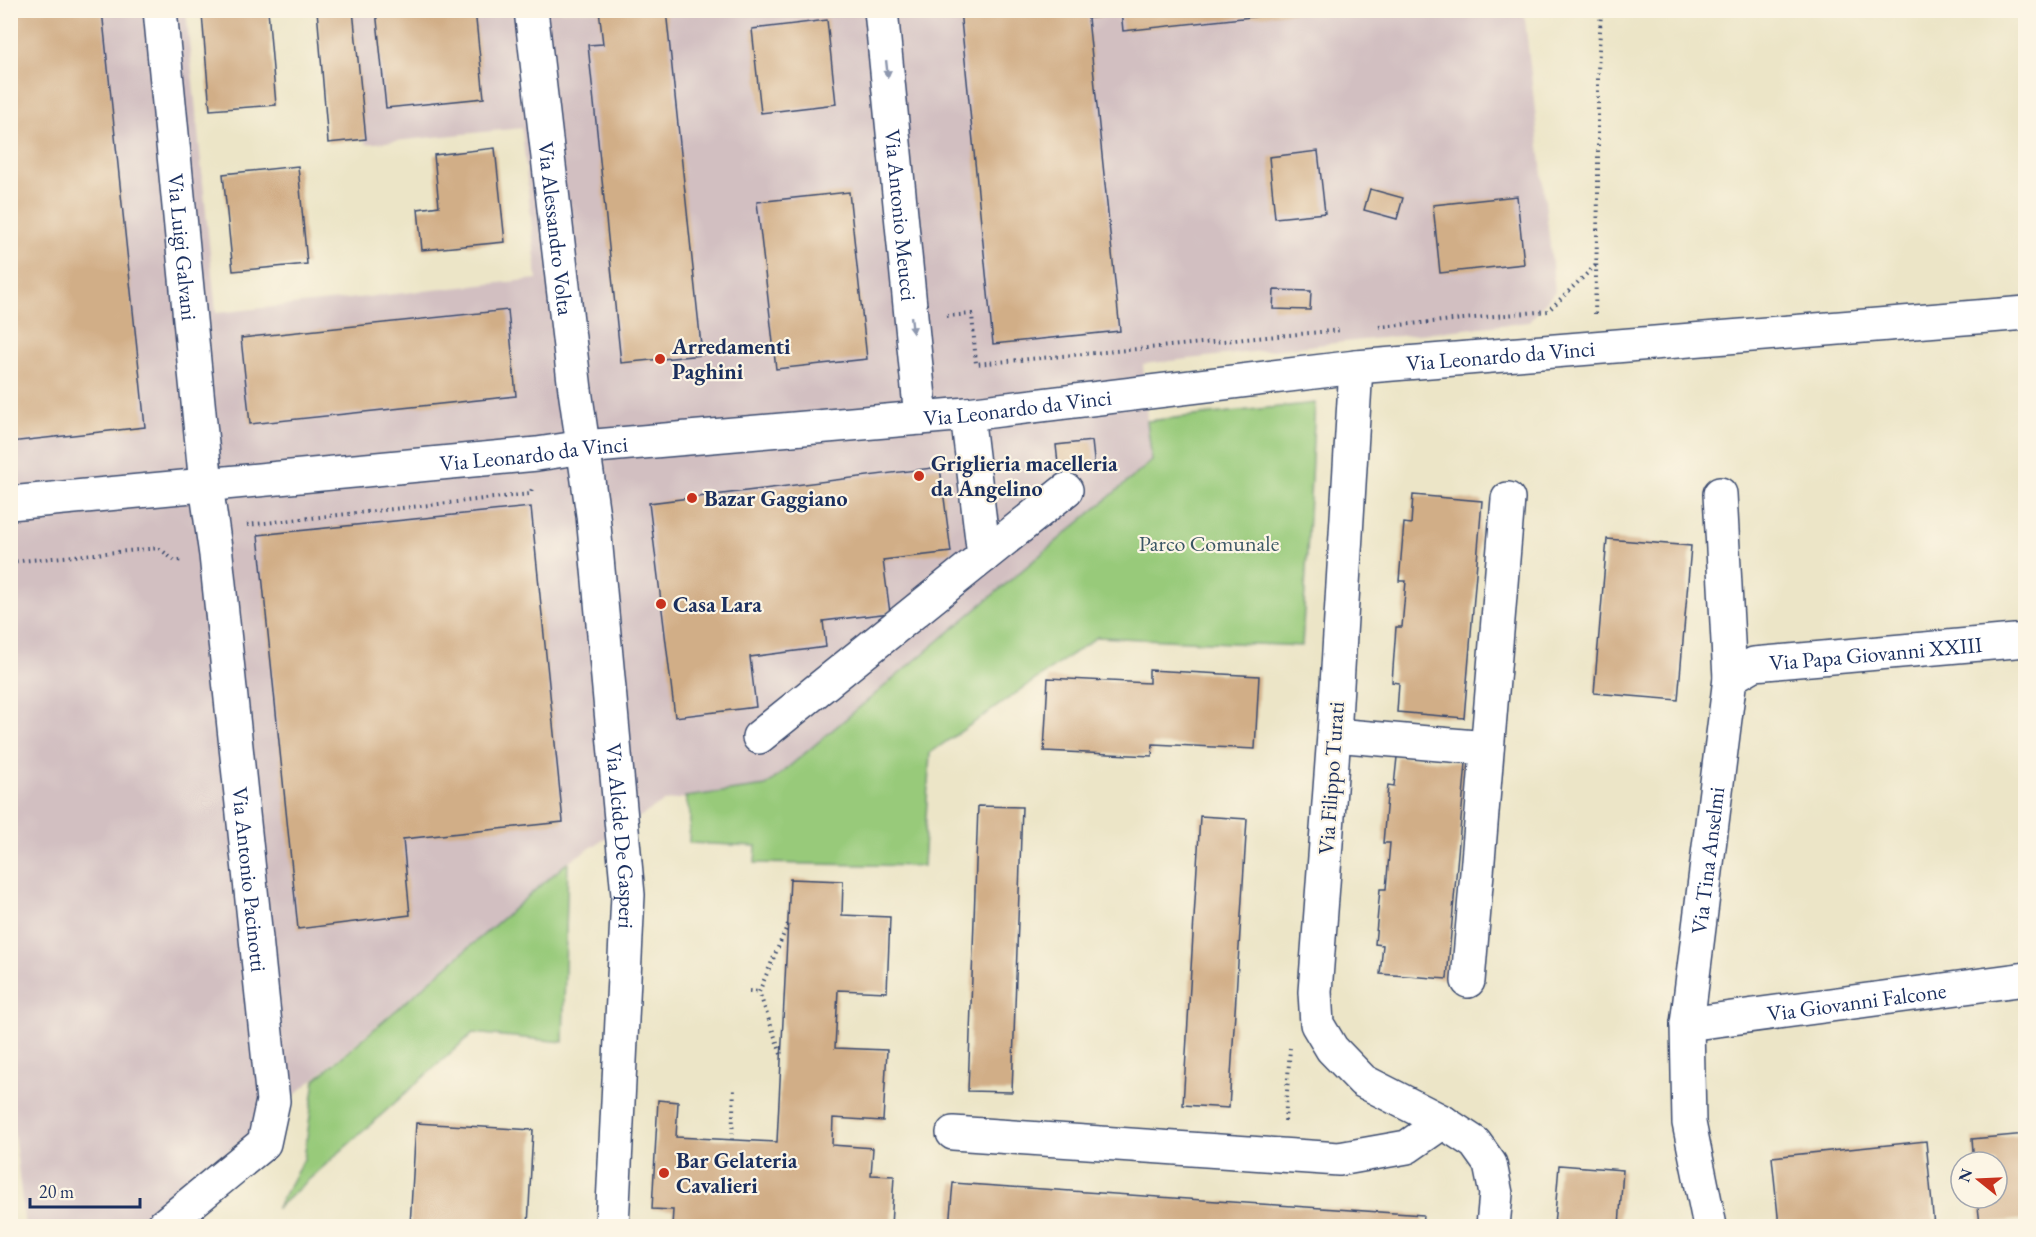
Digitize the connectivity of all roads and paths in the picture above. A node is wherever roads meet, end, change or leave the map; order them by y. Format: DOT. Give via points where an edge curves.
graph roads {
  1 [pos="160,10"];
  2 [pos="531,10"];
  3 [pos="881,10"];
  4 [pos="1601,10"];
  5 [pos="1596,265"];
  6 [pos="2025,313"];
  7 [pos="912,319"];
  8 [pos="1369,328"];
  9 [pos="1345,330"];
  10 [pos="1594,348"];
  11 [pos="1356,367"];
  12 [pos="967,414"];
  13 [pos="921,418"];
  14 [pos="584,447"];
  15 [pos="206,485"];
  16 [pos="1066,490"];
  17 [pos="1720,494"];
  18 [pos="1508,499"];
  19 [pos="10,503"];
  20 [pos="984,556"];
  21 [pos="2025,640"];
  22 [pos="1730,678"];
  23 [pos="1334,735"];
  24 [pos="759,737"];
  25 [pos="1487,748"];
  26 [pos="788,924"];
  27 [pos="2025,979"];
  28 [pos="1468,981"];
  29 [pos="749,991"];
  30 [pos="759,992"];
  31 [pos="1317,1024"];
  32 [pos="1688,1024"];
  33 [pos="781,1054"];
  34 [pos="734,1088"];
  35 [pos="1443,1122"];
  36 [pos="953,1133"];
  37 [pos="732,1140"];
  38 [pos="1283,1155"];
  39 [pos="163,1227"];
  40 [pos="612,1227"];
  41 [pos="1493,1227"];
  42 [pos="1710,1227"];
  1 -- 15 [label="street, Via Luigi Galvani"];
  2 -- 14 [label="street, Via Alessandro Volta"];
  3 -- 7 [label="street, Via Antonio Meucci, one-way"];
  4 -- 5 [label="path"];
  5 -- 8 [label="path" via="1548,311"];
  5 -- 10 [label="path"];
  6 -- 10 [label="street, Via Leonardo da Vinci"];
  7 -- 9 [label="path" via="972,314 976,364"];
  7 -- 13 [label="street, Via Antonio Meucci, one-way"];
  10 -- 11 [label="street, Via Leonardo da Vinci"];
  11 -- 12 [label="street, Via Leonardo da Vinci"];
  11 -- 23 [label="street, Via Filippo Turati"];
  12 -- 13 [label="street, Via Leonardo da Vinci"];
  12 -- 20 [label="street"];
  13 -- 14 [label="street, Via Leonardo da Vinci"];
  14 -- 15 [label="street, Via Leonardo da Vinci"];
  14 -- 40 [label="street, Via Alcide De Gasperi" via="628,895"];
  15 -- 19 [label="street, Via Leonardo da Vinci"];
  15 -- 39 [label="street, Via Antonio Pacinotti" via="273,1101 264,1143"];
  16 -- 20 [label="street"];
  17 -- 22 [label="street, Via Tina Anselmi"];
  18 -- 25 [label="street"];
  20 -- 24 [label="street"];
  21 -- 22 [label="street, Via Papa Giovanni XXIII" via="1754,664"];
  22 -- 32 [label="street, Via Tina Anselmi"];
  23 -- 25 [label="street"];
  23 -- 31 [label="street, Via Filippo Turati" via="1315,992"];
  25 -- 28 [label="street"];
  26 -- 30 [label="path"];
  27 -- 32 [label="street, Via Giovanni Falcone"];
  29 -- 30 [label="path"];
  30 -- 33 [label="path"];
  31 -- 35 [label="street, Via Filippo Turati" via="1332,1049 1363,1081"];
  31 -- 38 [label="path" via="1290,1043"];
  32 -- 42 [label="street, Via Tina Anselmi" via="1689,1123"];
  34 -- 37 [label="path"];
  35 -- 38 [label="street" via="1407,1147 1339,1159"];
  35 -- 41 [label="street, Via Filippo Turati" via="1475,1143 1490,1164 1496,1194"];
  36 -- 38 [label="street"];
}
